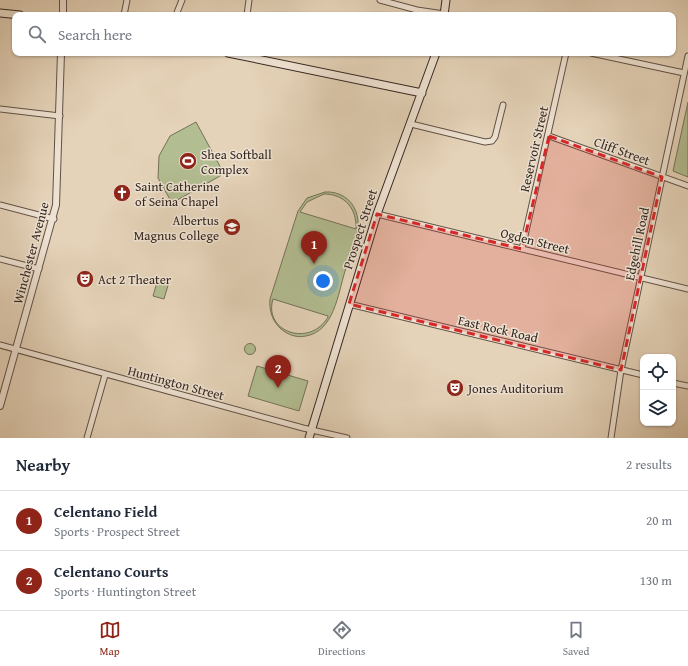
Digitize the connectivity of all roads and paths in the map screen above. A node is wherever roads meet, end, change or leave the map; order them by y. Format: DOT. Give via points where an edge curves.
graph roads {
  1 [pos="63,0"];
  2 [pos="127,0"];
  3 [pos="182,0"];
  4 [pos="250,0"];
  5 [pos="380,0"];
  6 [pos="446,0"];
  7 [pos="62,12"];
  8 [pos="125,12"];
  9 [pos="177,12"];
  10 [pos="248,12"];
  11 [pos="430,12"];
  12 [pos="444,12"];
  13 [pos="0,13"];
  14 [pos="12,14"];
  15 [pos="61,56"];
  16 [pos="250,56"];
  17 [pos="435,56"];
  18 [pos="565,56"];
  19 [pos="605,56"];
  20 [pos="688,56"];
  21 [pos="684,73"];
  22 [pos="422,93"];
  23 [pos="503,105"];
  24 [pos="0,109"];
  25 [pos="60,116"];
  26 [pos="411,124"];
  27 [pos="549,136"];
  28 [pos="662,177"];
  29 [pos="688,186"];
  30 [pos="0,205"];
  31 [pos="377,214"];
  32 [pos="54,219"];
  33 [pos="522,249"];
  34 [pos="0,259"];
  35 [pos="39,269"];
  36 [pos="641,278"];
  37 [pos="688,290"];
  38 [pos="348,304"];
  39 [pos="0,345"];
  40 [pos="16,350"];
  41 [pos="621,370"];
  42 [pos="640,374"];
  43 [pos="105,375"];
  44 [pos="676,384"];
  45 [pos="688,386"];
  46 [pos="0,406"];
  47 [pos="311,430"];
  48 [pos="87,438"];
  49 [pos="308,438"];
  50 [pos="348,438"];
  51 [pos="611,438"];
  1 -- 7 [label="street"];
  2 -- 8 [label="street"];
  3 -- 9 [label="street"];
  4 -- 10 [label="street"];
  5 -- 11 [label="street"];
  6 -- 12 [label="main road"];
  13 -- 14 [label="main road"];
  15 -- 25 [label="street, Winchester Avenue"];
  16 -- 22 [label="main road"];
  17 -- 22 [label="main road, Prospect Street"];
  18 -- 27 [label="street, Reservoir Street"];
  19 -- 21 [label="street"];
  20 -- 21 [label="street, Edgehill Road"];
  21 -- 28 [label="street, Edgehill Road"];
  22 -- 26 [label="main road, Prospect Street"];
  23 -- 26 [label="street" via="495,137 485,142"];
  24 -- 25 [label="street"];
  25 -- 32 [label="street, Winchester Avenue" via="58,192"];
  26 -- 31 [label="main road, Prospect Street"];
  27 -- 28 [label="street, Cliff Street"];
  27 -- 33 [label="street, Reservoir Street"];
  28 -- 29 [label="street, Cliff Street"];
  28 -- 36 [label="street, Edgehill Road"];
  30 -- 32 [label="street"];
  31 -- 33 [label="street, Ogden Street"];
  31 -- 38 [label="main road, Prospect Street"];
  32 -- 35 [label="street, Winchester Avenue"];
  33 -- 36 [label="street, Ogden Street"];
  34 -- 35 [label="street"];
  35 -- 40 [label="street, Winchester Avenue"];
  36 -- 37 [label="street, Ogden Street"];
  36 -- 41 [label="street, Edgehill Road"];
  38 -- 41 [label="street, East Rock Road"];
  38 -- 47 [label="main road, Prospect Street"];
  39 -- 40 [label="street, Huntington Street"];
  40 -- 43 [label="street, Huntington Street"];
  40 -- 46 [label="street, Winchester Avenue"];
  41 -- 42 [label="street, East Rock Road"];
  41 -- 51 [label="street, Edgehill Road"];
  43 -- 47 [label="street, Huntington Street"];
  43 -- 48 [label="street"];
  44 -- 45 [label="street"];
  47 -- 49 [label="main road, Prospect Street"];
  47 -- 50 [label="street, Huntington Street"];
}
